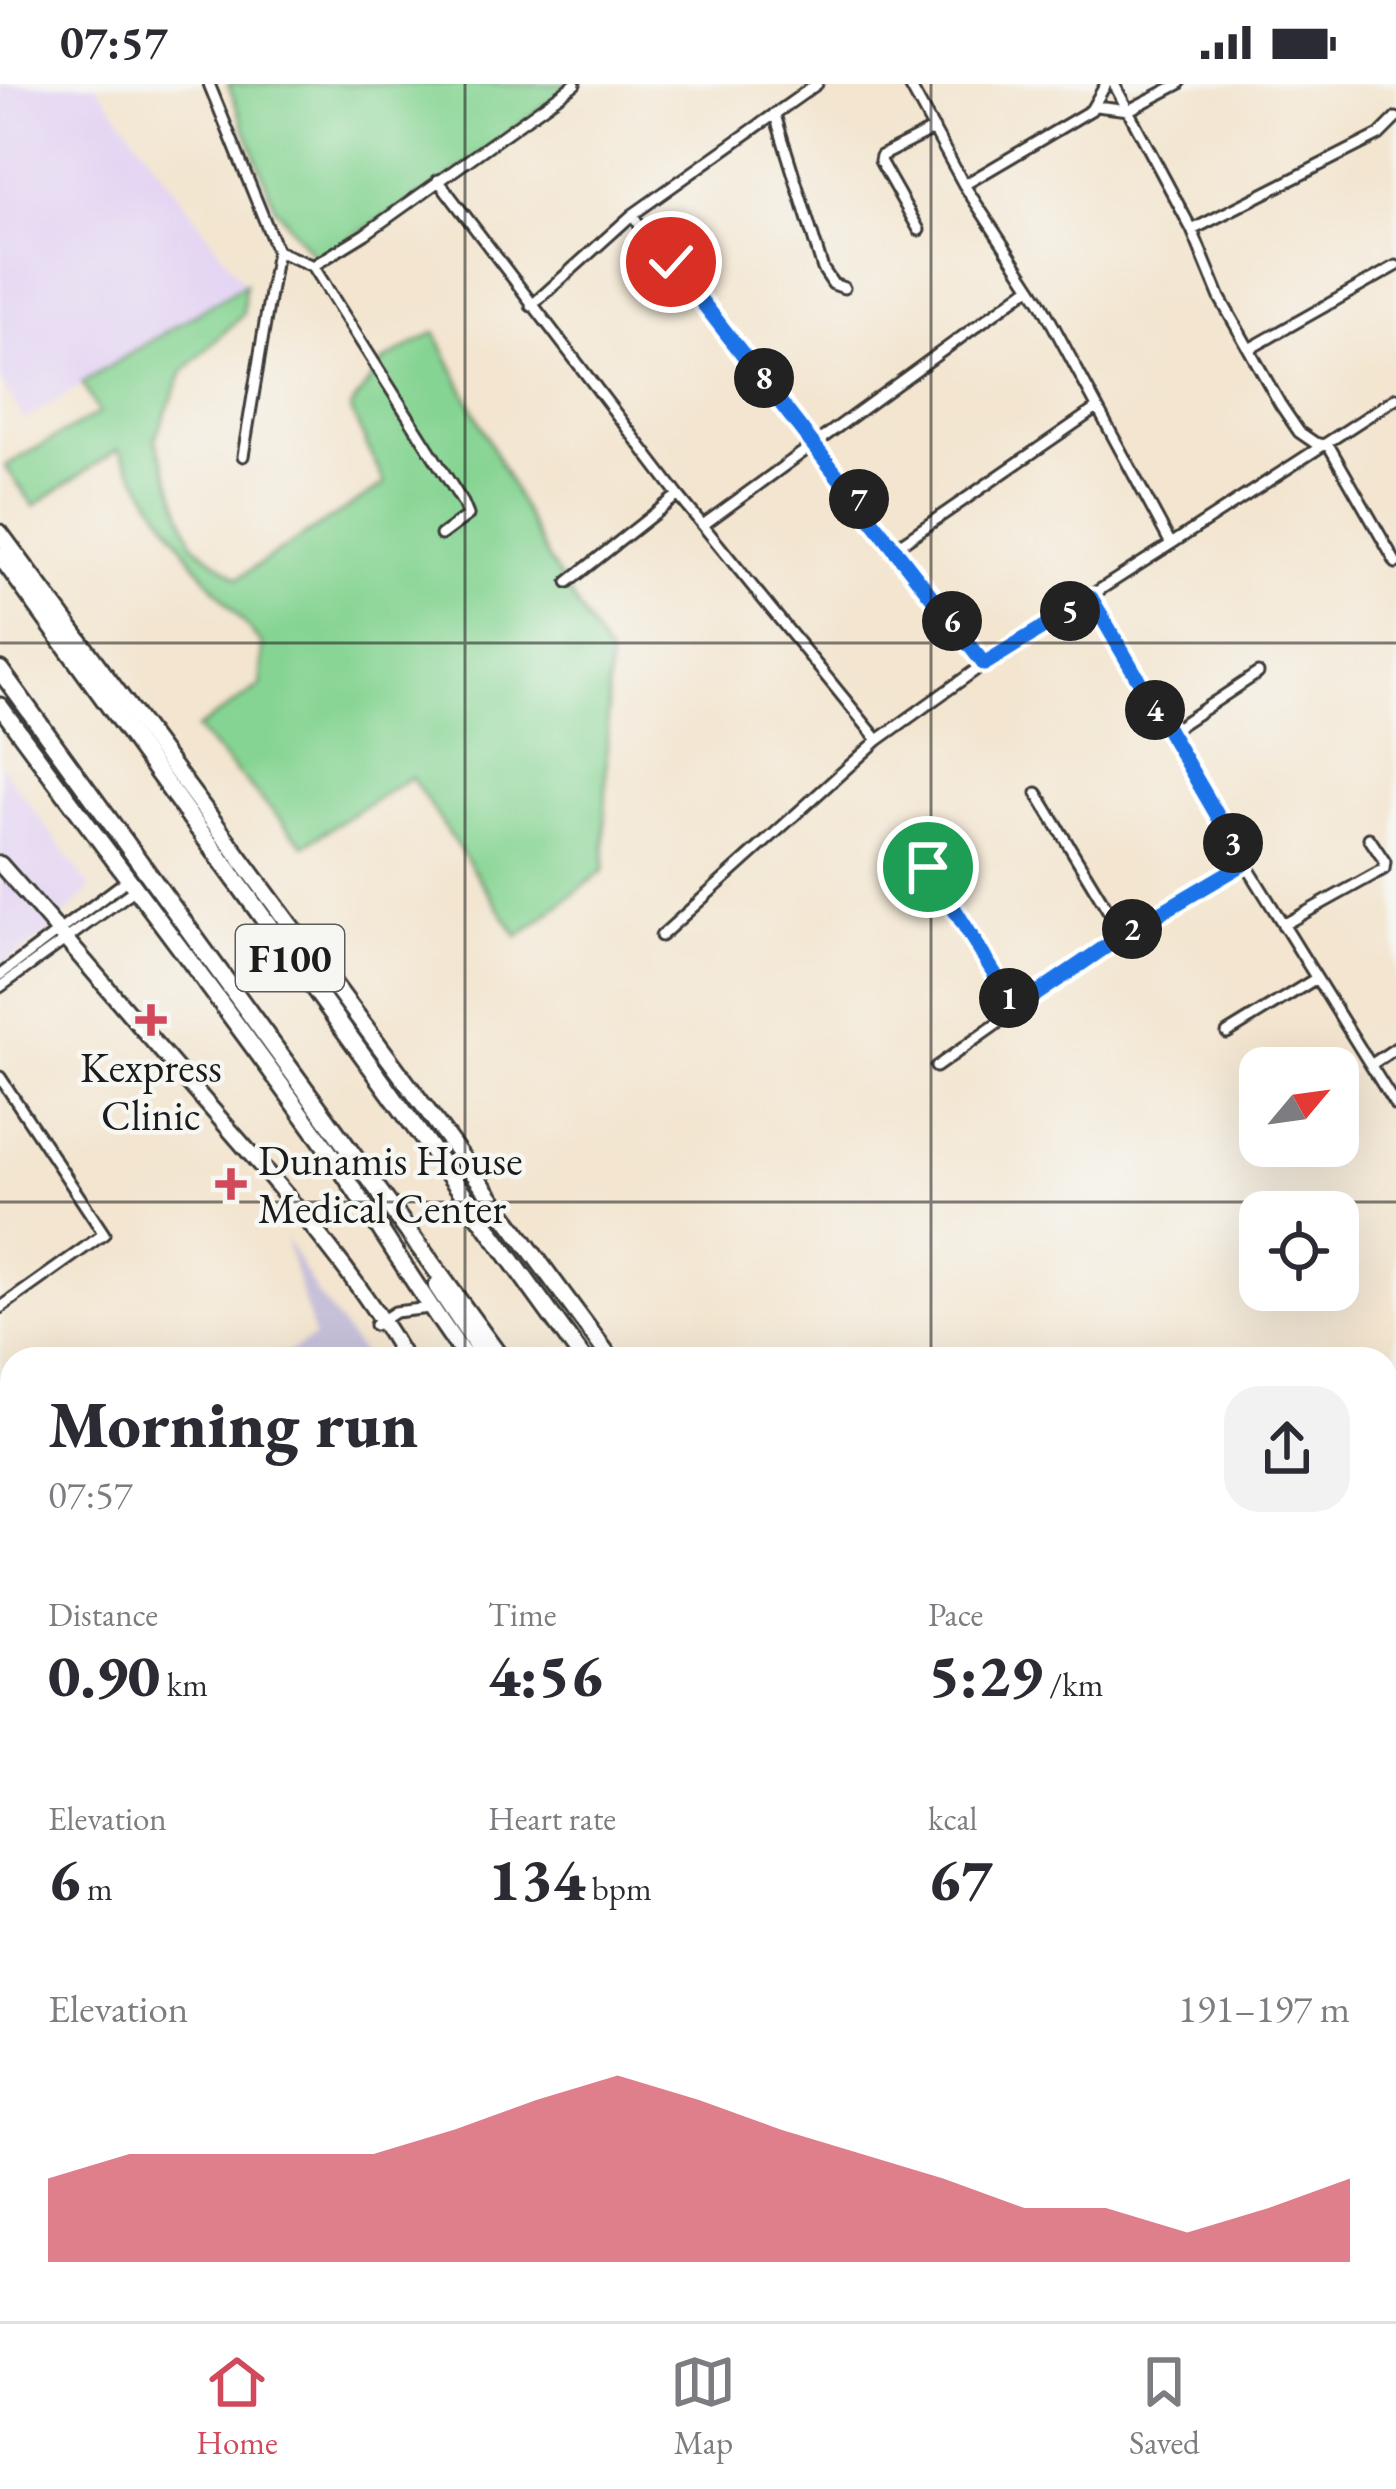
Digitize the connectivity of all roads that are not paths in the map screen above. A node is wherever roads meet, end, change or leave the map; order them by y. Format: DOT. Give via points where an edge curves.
graph roads {
  1 [pos="209,84"];
  2 [pos="574,84"];
  3 [pos="818,84"];
  4 [pos="909,84"];
  5 [pos="1110,84"];
  6 [pos="1179,84"];
  7 [pos="1096,106"];
  8 [pos="1129,110"];
  9 [pos="775,115"];
  10 [pos="1396,118"];
  11 [pos="934,130"];
  12 [pos="438,180"];
  13 [pos="964,185"];
  14 [pos="632,215"];
  15 [pos="919,230"];
  16 [pos="1192,230"];
  17 [pos="277,251"];
  18 [pos="313,266"];
  19 [pos="1396,266"];
  20 [pos="844,288"];
  21 [pos="1029,288"];
  22 [pos="531,306"];
  23 [pos="1251,348"];
  24 [pos="1396,398"];
  25 [pos="1096,408"];
  26 [pos="814,442"];
  27 [pos="1329,446"];
  28 [pos="243,456"];
  29 [pos="678,495"];
  30 [pos="703,525"];
  31 [pos="0,532"];
  32 [pos="441,535"];
  33 [pos="1171,544"];
  34 [pos="896,547"];
  35 [pos="0,555"];
  36 [pos="1396,563"];
  37 [pos="568,582"];
  38 [pos="1091,598"];
  39 [pos="984,664"];
  40 [pos="0,670"];
  41 [pos="1258,674"];
  42 [pos="0,706"];
  43 [pos="1168,733"];
  44 [pos="878,740"];
  45 [pos="1036,793"];
  46 [pos="1369,838"];
  47 [pos="1245,863"];
  48 [pos="0,864"];
  49 [pos="928,867"];
  50 [pos="0,877"];
  51 [pos="131,885"];
  52 [pos="1283,926"];
  53 [pos="1123,935"];
  54 [pos="661,936"];
  55 [pos="61,938"];
  56 [pos="2,971"];
  57 [pos="1315,980"];
  58 [pos="0,987"];
  59 [pos="1016,1008"];
  60 [pos="1227,1033"];
  61 [pos="1396,1048"];
  62 [pos="1372,1064"];
  63 [pos="936,1067"];
  64 [pos="0,1077"];
  65 [pos="380,1083"];
  66 [pos="1396,1106"];
  67 [pos="342,1139"];
  68 [pos="0,1287"];
  69 [pos="5,1305"];
  70 [pos="430,1308"];
  71 [pos="379,1322"];
  72 [pos="390,1347"];
  73 [pos="397,1347"];
  74 [pos="458,1347"];
  75 [pos="478,1347"];
  76 [pos="492,1347"];
  77 [pos="574,1347"];
  78 [pos="587,1347"];
  79 [pos="602,1347"];
  1 -- 17 [label="street"];
  2 -- 12 [label="street"];
  3 -- 9 [label="street"];
  4 -- 11 [label="street"];
  5 -- 7 [label="street"];
  5 -- 8 [label="street"];
  6 -- 8 [label="street"];
  7 -- 8 [label="street"];
  7 -- 13 [label="street"];
  8 -- 16 [label="street"];
  9 -- 14 [label="street"];
  9 -- 20 [label="street" via="823,269"];
  10 -- 16 [label="street" via="1378,135"];
  11 -- 13 [label="street"];
  11 -- 15 [label="street" via="880,161"];
  12 -- 18 [label="street"];
  12 -- 22 [label="street"];
  13 -- 21 [label="street"];
  14 -- 22 [label="street"];
  14 -- 26 [label="street"];
  16 -- 23 [label="street"];
  17 -- 18 [label="street"];
  17 -- 28 [label="street"];
  18 -- 32 [label="street" via="463,503 468,515"];
  19 -- 23 [label="street"];
  21 -- 25 [label="street"];
  21 -- 26 [label="street"];
  22 -- 29 [label="street"];
  23 -- 27 [label="street" via="1299,432"];
  24 -- 27 [label="street"];
  25 -- 33 [label="street"];
  25 -- 34 [label="street"];
  26 -- 30 [label="street"];
  26 -- 34 [label="street"];
  27 -- 33 [label="street"];
  27 -- 36 [label="street"];
  29 -- 30 [label="street"];
  29 -- 37 [label="street"];
  30 -- 44 [label="street"];
  31 -- 79 [label="main road"];
  33 -- 38 [label="street"];
  34 -- 39 [label="street"];
  35 -- 65 [label="highway, F100"];
  38 -- 39 [label="street"];
  38 -- 43 [label="street"];
  39 -- 44 [label="street"];
  40 -- 67 [label="highway, F100"];
  41 -- 43 [label="street"];
  42 -- 51 [label="main road"];
  43 -- 47 [label="street"];
  44 -- 54 [label="street"];
  45 -- 53 [label="street"];
  46 -- 52 [label="street" via="1384,869"];
  47 -- 52 [label="street"];
  47 -- 53 [label="street"];
  48 -- 55 [label="main road"];
  49 -- 59 [label="street"];
  50 -- 55 [label="main road"];
  51 -- 55 [label="street"];
  51 -- 70 [label="main road" via="376,1218"];
  52 -- 57 [label="street"];
  53 -- 59 [label="street"];
  55 -- 56 [label="street"];
  55 -- 58 [label="street"];
  55 -- 71 [label="main road" via="281,1190"];
  57 -- 60 [label="street"];
  57 -- 62 [label="street"];
  59 -- 63 [label="street"];
  61 -- 62 [label="street"];
  62 -- 66 [label="street"];
  64 -- 69 [label="street" via="104,1234"];
  65 -- 77 [label="highway, F100"];
  65 -- 78 [label="highway"];
  67 -- 75 [label="highway"];
  67 -- 76 [label="highway, F100"];
  68 -- 69 [label="street"];
  70 -- 71 [label="street"];
  70 -- 74 [label="main road"];
  71 -- 72 [label="main road"];
  71 -- 73 [label="main road"];
}
